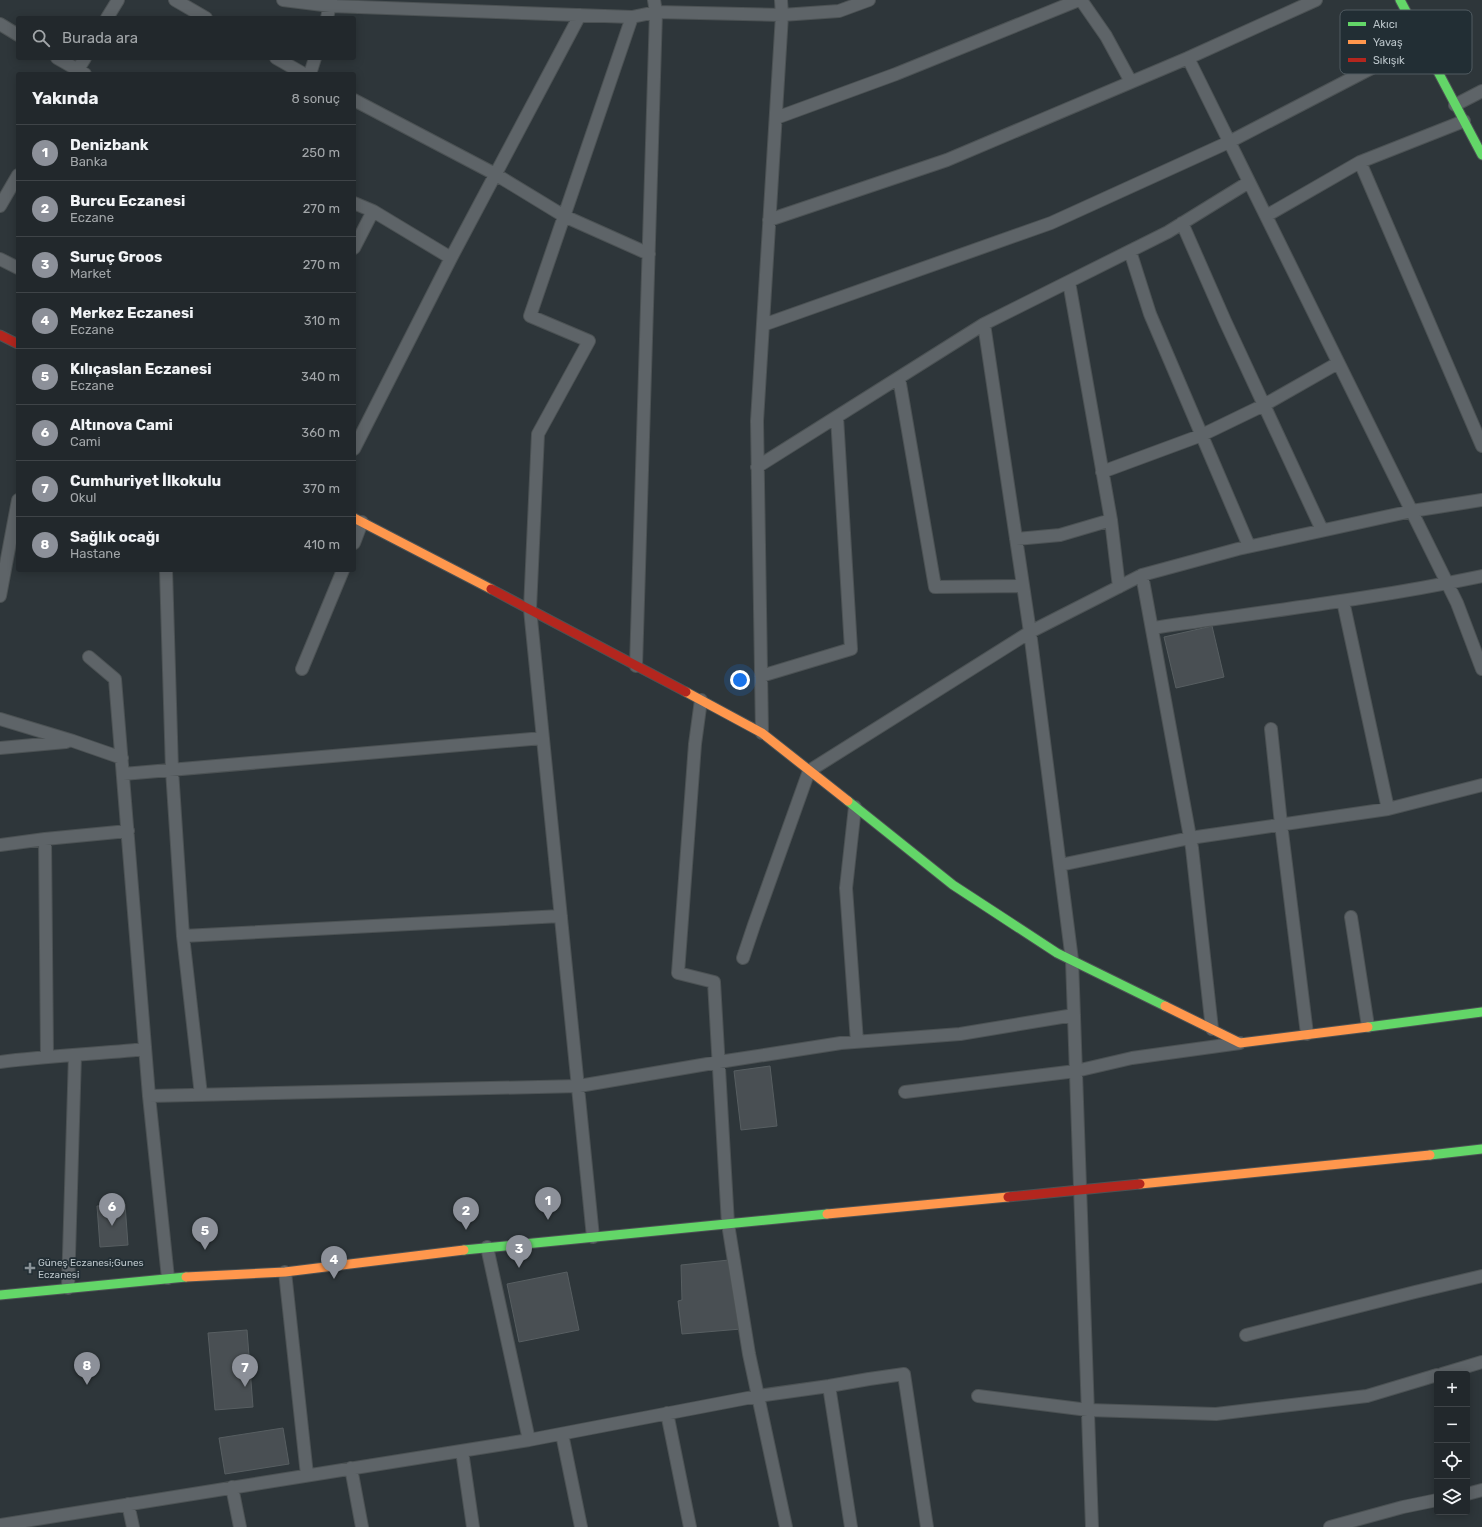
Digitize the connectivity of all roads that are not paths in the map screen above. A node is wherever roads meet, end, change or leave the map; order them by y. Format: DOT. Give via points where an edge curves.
graph roads {
  1 [pos="118,0"];
  2 [pos="175,0"];
  3 [pos="283,0"];
  4 [pos="781,0"];
  5 [pos="869,0"];
  6 [pos="1080,0"];
  7 [pos="1316,0"];
  8 [pos="1400,0"];
  9 [pos="331,3"];
  10 [pos="655,6"];
  11 [pos="1405,10"];
  12 [pos="580,15"];
  13 [pos="782,15"];
  14 [pos="109,16"];
  15 [pos="203,16"];
  16 [pos="328,16"];
  17 [pos="632,17"];
  18 [pos="0,24"];
  19 [pos="16,34"];
  20 [pos="1188,58"];
  21 [pos="60,60"];
  22 [pos="84,60"];
  23 [pos="280,60"];
  24 [pos="314,60"];
  25 [pos="78,72"];
  26 [pos="80,72"];
  27 [pos="300,72"];
  28 [pos="311,72"];
  29 [pos="1360,74"];
  30 [pos="1439,74"];
  31 [pos="1131,82"];
  32 [pos="1482,92"];
  33 [pos="356,101"];
  34 [pos="1455,105"];
  35 [pos="776,118"];
  36 [pos="1464,121"];
  37 [pos="1229,142"];
  38 [pos="1482,155"];
  39 [pos="1360,162"];
  40 [pos="495,174"];
  41 [pos="16,178"];
  42 [pos="1249,182"];
  43 [pos="356,204"];
  44 [pos="0,206"];
  45 [pos="373,212"];
  46 [pos="564,216"];
  47 [pos="1266,216"];
  48 [pos="769,220"];
  49 [pos="1182,223"];
  50 [pos="356,244"];
  51 [pos="1130,251"];
  52 [pos="649,254"];
  53 [pos="451,258"];
  54 [pos="0,259"];
  55 [pos="16,267"];
  56 [pos="1069,282"];
  57 [pos="984,324"];
  58 [pos="763,326"];
  59 [pos="0,335"];
  60 [pos="16,343"];
  61 [pos="1338,363"];
  62 [pos="899,378"];
  63 [pos="1264,405"];
  64 [pos="837,417"];
  65 [pos="1202,435"];
  66 [pos="356,445"];
  67 [pos="1482,446"];
  68 [pos="757,467"];
  69 [pos="1102,472"];
  70 [pos="1482,500"];
  71 [pos="16,511"];
  72 [pos="1412,511"];
  73 [pos="358,520"];
  74 [pos="1111,520"];
  75 [pos="1322,530"];
  76 [pos="356,532"];
  77 [pos="1016,539"];
  78 [pos="1249,546"];
  79 [pos="166,572"];
  80 [pos="342,572"];
  81 [pos="1142,575"];
  82 [pos="1482,576"];
  83 [pos="1447,583"];
  84 [pos="1023,586"];
  85 [pos="1119,587"];
  86 [pos="0,596"];
  87 [pos="1343,601"];
  88 [pos="530,609"];
  89 [pos="1152,628"];
  90 [pos="1030,632"];
  91 [pos="89,657"];
  92 [pos="636,666"];
  93 [pos="302,669"];
  94 [pos="1482,669"];
  95 [pos="761,676"];
  96 [pos="701,700"];
  97 [pos="0,719"];
  98 [pos="1271,729"];
  99 [pos="762,733"];
  100 [pos="543,738"];
  101 [pos="73,741"];
  102 [pos="0,748"];
  103 [pos="122,758"];
  104 [pos="172,770"];
  105 [pos="809,771"];
  106 [pos="123,774"];
  107 [pos="1482,785"];
  108 [pos="855,807"];
  109 [pos="1388,809"];
  110 [pos="1281,824"];
  111 [pos="128,832"];
  112 [pos="1190,838"];
  113 [pos="44,839"];
  114 [pos="0,845"];
  115 [pos="1060,865"];
  116 [pos="562,916"];
  117 [pos="1351,917"];
  118 [pos="182,936"];
  119 [pos="743,958"];
  120 [pos="1072,960"];
  121 [pos="1482,1012"];
  122 [pos="1074,1015"];
  123 [pos="1368,1026"];
  124 [pos="1212,1029"];
  125 [pos="1307,1034"];
  126 [pos="857,1042"];
  127 [pos="1240,1043"];
  128 [pos="145,1049"];
  129 [pos="47,1056"];
  130 [pos="75,1056"];
  131 [pos="0,1062"];
  132 [pos="719,1062"];
  133 [pos="1076,1071"];
  134 [pos="579,1086"];
  135 [pos="905,1092"];
  136 [pos="201,1095"];
  137 [pos="149,1096"];
  138 [pos="1482,1149"];
  139 [pos="1080,1191"];
  140 [pos="728,1224"];
  141 [pos="593,1237"];
  142 [pos="487,1247"];
  143 [pos="285,1272"];
  144 [pos="1482,1276"];
  145 [pos="168,1278"];
  146 [pos="68,1288"];
  147 [pos="0,1295"];
  148 [pos="1246,1335"];
  149 [pos="1482,1362"];
  150 [pos="1452,1371"];
  151 [pos="1434,1376"];
  152 [pos="829,1386"];
  153 [pos="758,1396"];
  154 [pos="978,1396"];
  155 [pos="1088,1410"];
  156 [pos="667,1413"];
  157 [pos="562,1434"];
  158 [pos="529,1440"];
  159 [pos="462,1451"];
  160 [pos="351,1468"];
  161 [pos="307,1475"];
  162 [pos="232,1487"];
  163 [pos="1482,1490"];
  164 [pos="1470,1493"];
  165 [pos="1434,1501"];
  166 [pos="128,1504"];
  167 [pos="27,1524"];
  168 [pos="0,1525"];
  169 [pos="133,1527"];
  170 [pos="240,1527"];
  171 [pos="362,1527"];
  172 [pos="472,1527"];
  173 [pos="581,1527"];
  174 [pos="690,1527"];
  175 [pos="786,1527"];
  176 [pos="851,1527"];
  177 [pos="927,1527"];
  178 [pos="1092,1527"];
  179 [pos="1330,1527"];
  1 -- 14 [label="street"];
  2 -- 15 [label="street"];
  3 -- 9 [label="street"];
  4 -- 13 [label="street"];
  5 -- 13 [label="street" via="839,11"];
  6 -- 31 [label="street" via="1106,36"];
  6 -- 35 [label="street" via="896,74"];
  7 -- 20 [label="street"];
  8 -- 11 [label="street"];
  9 -- 12 [label="street"];
  9 -- 16 [label="street"];
  10 -- 13 [label="street"];
  10 -- 17 [label="street"];
  10 -- 52 [label="street"];
  12 -- 17 [label="street"];
  12 -- 40 [label="street"];
  13 -- 35 [label="street"];
  17 -- 46 [label="street"];
  18 -- 19 [label="street"];
  20 -- 31 [label="street"];
  20 -- 37 [label="street"];
  21 -- 25 [label="street"];
  22 -- 26 [label="street"];
  23 -- 27 [label="street"];
  24 -- 28 [label="street"];
  29 -- 37 [label="street"];
  30 -- 34 [label="street"];
  31 -- 48 [label="street" via="947,160"];
  32 -- 34 [label="street"];
  33 -- 40 [label="street"];
  34 -- 36 [label="street"];
  35 -- 48 [label="street"];
  36 -- 38 [label="street"];
  36 -- 39 [label="street"];
  37 -- 42 [label="street"];
  37 -- 58 [label="street" via="1051,223"];
  39 -- 47 [label="street"];
  39 -- 67 [label="street"];
  40 -- 46 [label="street"];
  40 -- 53 [label="street"];
  41 -- 44 [label="street"];
  42 -- 47 [label="street"];
  42 -- 49 [label="street"];
  43 -- 45 [label="street"];
  45 -- 50 [label="street"];
  45 -- 53 [label="street"];
  46 -- 52 [label="street"];
  46 -- 88 [label="street" via="530,316 589,341 538,434"];
  47 -- 61 [label="street"];
  48 -- 58 [label="street"];
  49 -- 51 [label="street"];
  49 -- 63 [label="street"];
  51 -- 56 [label="street"];
  51 -- 65 [label="street" via="1150,314"];
  52 -- 92 [label="street"];
  53 -- 66 [label="street"];
  54 -- 55 [label="street"];
  56 -- 57 [label="street"];
  56 -- 69 [label="street"];
  57 -- 62 [label="street"];
  57 -- 77 [label="street"];
  58 -- 68 [label="street"];
  59 -- 60 [label="street"];
  61 -- 63 [label="street"];
  61 -- 72 [label="street"];
  62 -- 64 [label="street"];
  62 -- 84 [label="street" via="935,587"];
  63 -- 65 [label="street"];
  63 -- 75 [label="street"];
  64 -- 68 [label="street"];
  64 -- 95 [label="street" via="851,649"];
  65 -- 69 [label="street"];
  65 -- 78 [label="street"];
  68 -- 95 [label="street"];
  69 -- 74 [label="street"];
  70 -- 72 [label="street"];
  71 -- 86 [label="street"];
  72 -- 75 [label="street"];
  72 -- 83 [label="street"];
  73 -- 76 [label="street"];
  73 -- 88 [label="street"];
  74 -- 77 [label="street" via="1060,535"];
  74 -- 85 [label="street"];
  75 -- 78 [label="street"];
  77 -- 84 [label="street"];
  78 -- 81 [label="street"];
  79 -- 104 [label="street"];
  80 -- 93 [label="street"];
  81 -- 85 [label="street"];
  81 -- 89 [label="street"];
  82 -- 83 [label="street"];
  83 -- 87 [label="street"];
  83 -- 94 [label="street"];
  84 -- 90 [label="street"];
  85 -- 90 [label="street"];
  87 -- 89 [label="street"];
  87 -- 109 [label="street"];
  88 -- 92 [label="street"];
  88 -- 100 [label="street"];
  89 -- 112 [label="street"];
  90 -- 105 [label="street"];
  90 -- 115 [label="street"];
  91 -- 103 [label="street" via="115,679"];
  92 -- 96 [label="street"];
  95 -- 99 [label="street"];
  96 -- 99 [label="street"];
  96 -- 132 [label="street" via="695,744 678,972 714,982"];
  97 -- 101 [label="street"];
  98 -- 110 [label="street"];
  99 -- 105 [label="street"];
  100 -- 104 [label="street"];
  100 -- 116 [label="street"];
  101 -- 102 [label="street"];
  101 -- 103 [label="street"];
  103 -- 106 [label="street"];
  104 -- 106 [label="street"];
  104 -- 118 [label="street"];
  105 -- 108 [label="street"];
  105 -- 119 [label="street"];
  106 -- 111 [label="street"];
  107 -- 109 [label="street"];
  108 -- 120 [label="street" via="953,885 1057,953"];
  108 -- 126 [label="street" via="846,888"];
  109 -- 110 [label="street"];
  110 -- 112 [label="street"];
  110 -- 125 [label="street"];
  111 -- 113 [label="street"];
  111 -- 128 [label="street"];
  112 -- 115 [label="street"];
  112 -- 124 [label="street"];
  113 -- 114 [label="street"];
  113 -- 129 [label="street"];
  115 -- 120 [label="street"];
  116 -- 118 [label="street"];
  116 -- 134 [label="street"];
  117 -- 123 [label="street"];
  118 -- 136 [label="street"];
  120 -- 122 [label="street"];
  120 -- 124 [label="street"];
  121 -- 123 [label="street"];
  122 -- 126 [label="street" via="960,1034"];
  122 -- 133 [label="street"];
  123 -- 125 [label="street"];
  124 -- 127 [label="street"];
  125 -- 127 [label="street"];
  126 -- 132 [label="street"];
  127 -- 133 [label="street" via="1132,1058"];
  128 -- 130 [label="street"];
  128 -- 137 [label="street"];
  129 -- 130 [label="street"];
  129 -- 131 [label="street"];
  130 -- 146 [label="street"];
  132 -- 134 [label="street"];
  132 -- 140 [label="street"];
  133 -- 135 [label="street"];
  133 -- 139 [label="street"];
  134 -- 136 [label="street"];
  134 -- 141 [label="street"];
  136 -- 137 [label="street"];
  137 -- 145 [label="street"];
  138 -- 139 [label="street"];
  139 -- 140 [label="street"];
  139 -- 155 [label="street"];
  140 -- 141 [label="street"];
  140 -- 153 [label="street"];
  141 -- 142 [label="street"];
  142 -- 143 [label="street"];
  142 -- 158 [label="street"];
  143 -- 145 [label="street"];
  143 -- 161 [label="street"];
  144 -- 148 [label="street"];
  145 -- 146 [label="street"];
  146 -- 147 [label="street"];
  149 -- 150 [label="street"];
  151 -- 155 [label="street" via="1367,1396 1216,1414"];
  152 -- 153 [label="street"];
  152 -- 176 [label="street"];
  152 -- 177 [label="street" via="904,1374"];
  153 -- 156 [label="street"];
  153 -- 175 [label="street"];
  154 -- 155 [label="street"];
  155 -- 178 [label="street"];
  156 -- 157 [label="street"];
  156 -- 174 [label="street"];
  157 -- 158 [label="street"];
  157 -- 173 [label="street"];
  158 -- 159 [label="street"];
  159 -- 160 [label="street"];
  159 -- 172 [label="street"];
  160 -- 161 [label="street"];
  160 -- 171 [label="street"];
  161 -- 162 [label="street"];
  162 -- 166 [label="street"];
  162 -- 170 [label="street"];
  163 -- 164 [label="street"];
  165 -- 179 [label="street"];
  166 -- 167 [label="street"];
  166 -- 169 [label="street"];
  167 -- 168 [label="street"];
}
